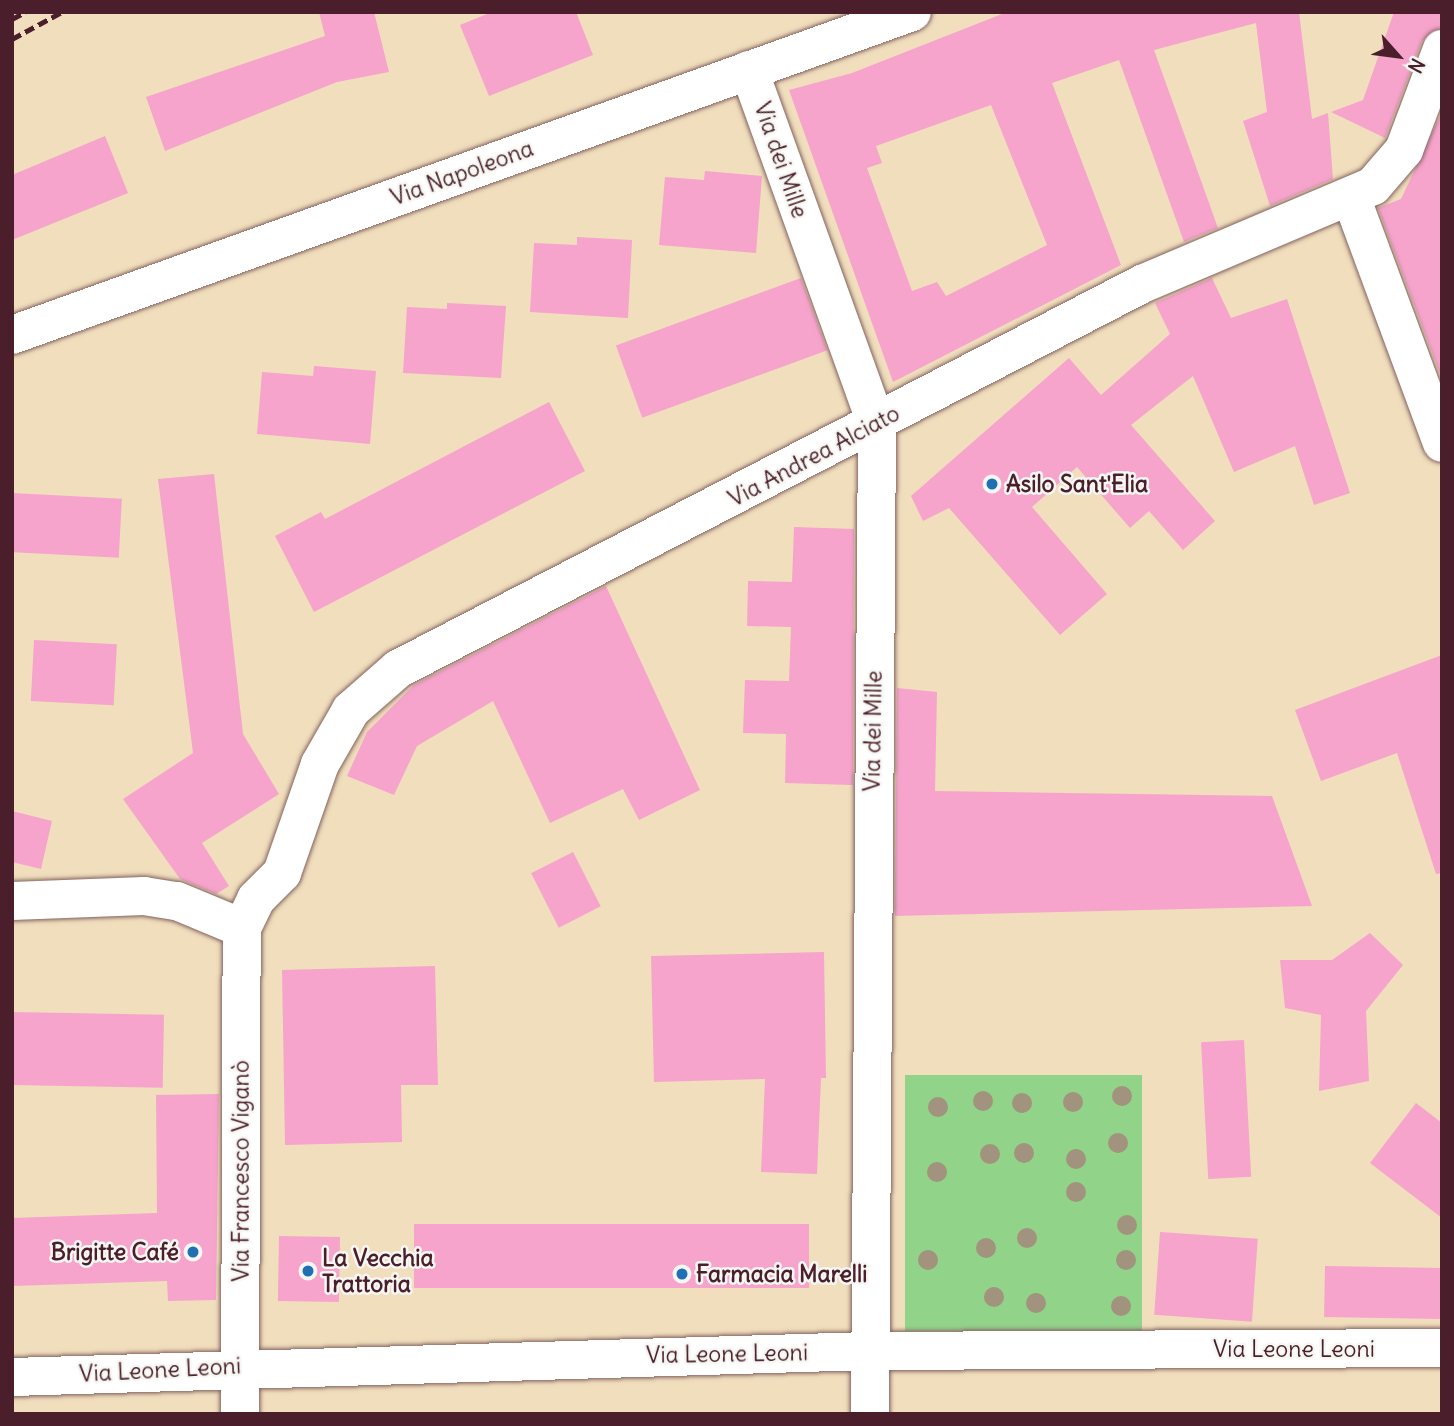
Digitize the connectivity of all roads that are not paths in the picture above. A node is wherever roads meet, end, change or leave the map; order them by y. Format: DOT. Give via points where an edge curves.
graph roads {
  1 [pos="912,12"];
  2 [pos="1442,49"];
  3 [pos="749,70"];
  4 [pos="1351,197"];
  5 [pos="12,335"];
  6 [pos="877,426"];
  7 [pos="1442,443"];
  8 [pos="12,901"];
  9 [pos="242,928"];
  10 [pos="1442,1348"];
  11 [pos="869,1351"];
  12 [pos="241,1365"];
  13 [pos="12,1377"];
  14 [pos="240,1414"];
  15 [pos="870,1414"];
  1 -- 3 [label="street, Via Napoleona"];
  2 -- 4 [label="street, Via Andrea Alciato" via="1404,150 1389,172"];
  3 -- 5 [label="street, Via Napoleona"];
  3 -- 6 [label="street, Via dei Mille"];
  4 -- 6 [label="street, Via Andrea Alciato" via="1142,284"];
  4 -- 7 [label="street"];
  6 -- 9 [label="street, Via Andrea Alciato" via="373,687 333,735 282,873 256,899"];
  6 -- 11 [label="street, Via dei Mille"];
  8 -- 9 [label="street" via="144,897 177,901"];
  9 -- 12 [label="street, Via Francesco Viganò"];
  10 -- 11 [label="street, Via Leone Leoni"];
  11 -- 12 [label="street, Via Leone Leoni"];
  11 -- 15 [label="street, Via dei Mille"];
  12 -- 13 [label="street, Via Leone Leoni"];
  12 -- 14 [label="street, Via Francesco Viganò"];
}
